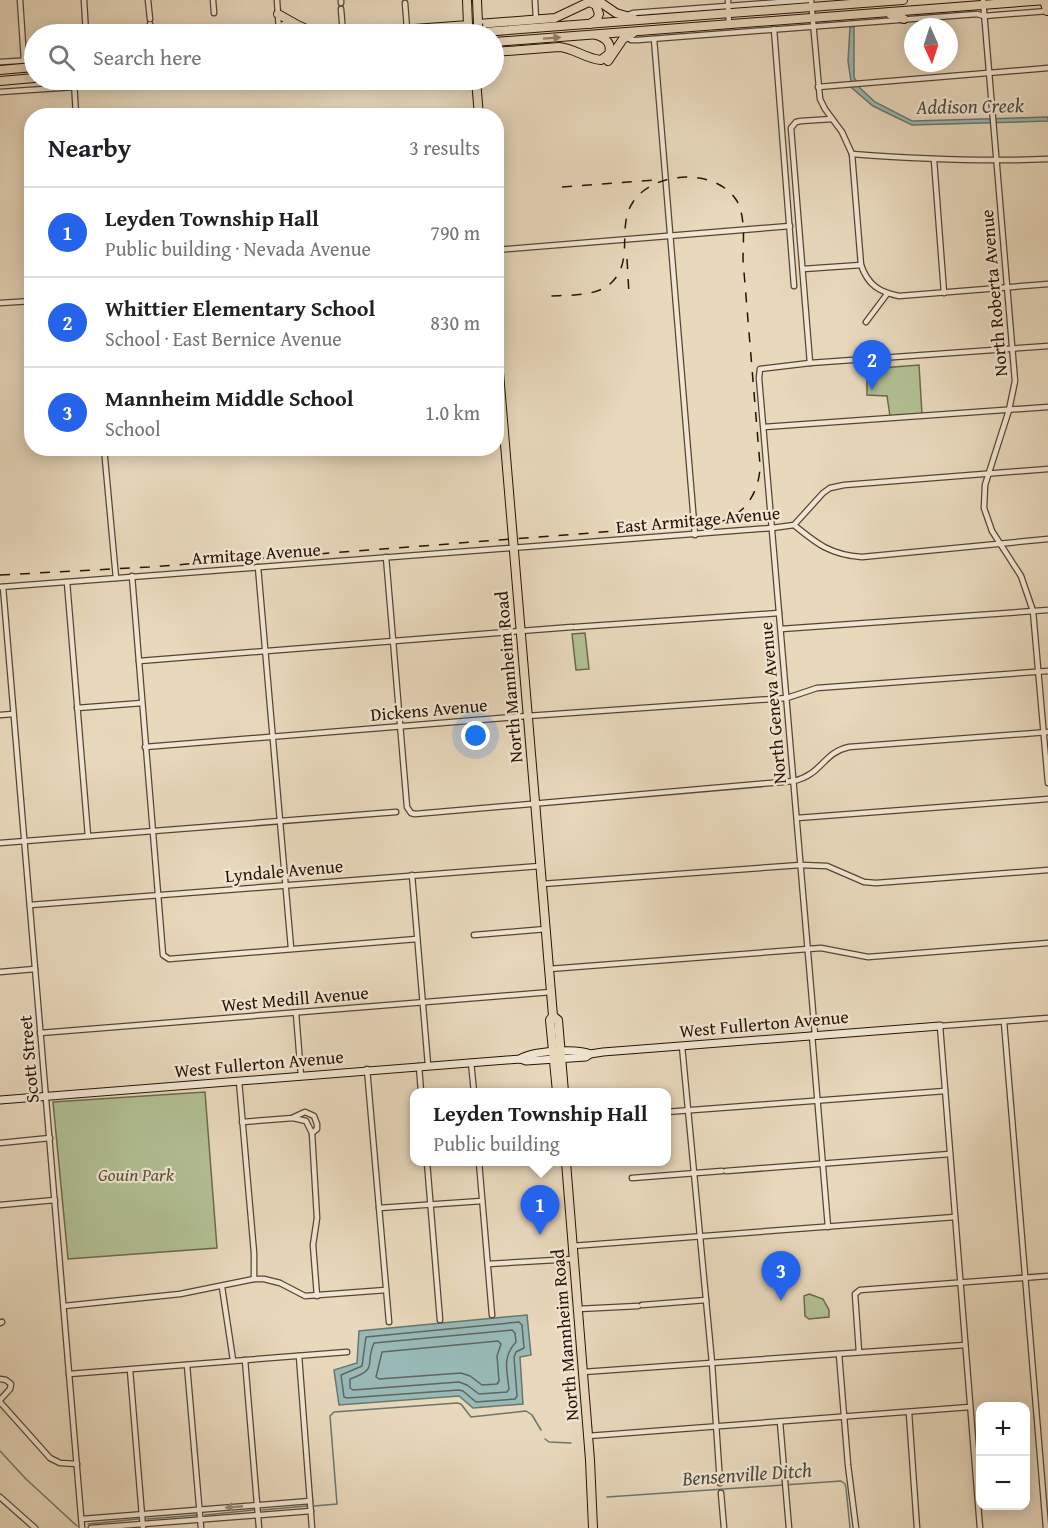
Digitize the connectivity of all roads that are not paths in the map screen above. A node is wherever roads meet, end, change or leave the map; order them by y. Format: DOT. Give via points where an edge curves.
graph roads {
  1 [pos="20,0"];
  2 [pos="84,0"];
  3 [pos="148,0"];
  4 [pos="213,0"];
  5 [pos="277,0"];
  6 [pos="467,0"];
  7 [pos="477,0"];
  8 [pos="535,0"];
  9 [pos="582,0"];
  10 [pos="597,0"];
  11 [pos="903,0"];
  12 [pos="1046,0"];
  13 [pos="810,2"];
  14 [pos="983,2"];
  15 [pos="405,3"];
  16 [pos="341,4"];
  17 [pos="728,7"];
  18 [pos="1048,11"];
  19 [pos="214,13"];
  20 [pos="880,13"];
  21 [pos="278,14"];
  22 [pos="624,16"];
  23 [pos="984,16"];
  24 [pos="560,17"];
  25 [pos="919,18"];
  26 [pos="904,19"];
  27 [pos="536,20"];
  28 [pos="643,20"];
  29 [pos="616,22"];
  30 [pos="812,22"];
  31 [pos="85,24"];
  32 [pos="150,24"];
  33 [pos="278,24"];
  34 [pos="286,24"];
  35 [pos="295,24"];
  36 [pos="343,24"];
  37 [pos="407,24"];
  38 [pos="468,24"];
  39 [pos="478,24"];
  40 [pos="588,24"];
  41 [pos="729,28"];
  42 [pos="774,28"];
  43 [pos="504,31"];
  44 [pos="639,31"];
  45 [pos="617,33"];
  46 [pos="595,35"];
  47 [pos="626,37"];
  48 [pos="654,39"];
  49 [pos="504,41"];
  50 [pos="551,47"];
  51 [pos="504,51"];
  52 [pos="24,60"];
  53 [pos="0,62"];
  54 [pos="24,68"];
  55 [pos="1048,68"];
  56 [pos="0,70"];
  57 [pos="989,73"];
  58 [pos="24,79"];
  59 [pos="0,81"];
  60 [pos="818,87"];
  61 [pos="30,90"];
  62 [pos="74,90"];
  63 [pos="477,90"];
  64 [pos="0,92"];
  65 [pos="75,108"];
  66 [pos="478,108"];
  67 [pos="832,119"];
  68 [pos="852,153"];
  69 [pos="1048,159"];
  70 [pos="934,160"];
  71 [pos="997,162"];
  72 [pos="790,226"];
  73 [pos="670,236"];
  74 [pos="504,249"];
  75 [pos="861,265"];
  76 [pos="803,268"];
  77 [pos="1048,284"];
  78 [pos="794,286"];
  79 [pos="1007,287"];
  80 [pos="944,292"];
  81 [pos="887,294"];
  82 [pos="24,302"];
  83 [pos="0,303"];
  84 [pos="866,322"];
  85 [pos="1048,346"];
  86 [pos="1012,348"];
  87 [pos="810,363"];
  88 [pos="1048,407"];
  89 [pos="1009,410"];
  90 [pos="764,427"];
  91 [pos="504,430"];
  92 [pos="105,456"];
  93 [pos="1048,469"];
  94 [pos="988,474"];
  95 [pos="794,525"];
  96 [pos="772,528"];
  97 [pos="695,535"];
  98 [pos="1048,539"];
  99 [pos="1001,544"];
  100 [pos="514,547"];
  101 [pos="386,557"];
  102 [pos="258,567"];
  103 [pos="132,576"];
  104 [pos="116,578"];
  105 [pos="67,582"];
  106 [pos="2,587"];
  107 [pos="1048,610"];
  108 [pos="1033,611"];
  109 [pos="779,613"];
  110 [pos="781,629"];
  111 [pos="520,631"];
  112 [pos="393,641"];
  113 [pos="265,651"];
  114 [pos="139,661"];
  115 [pos="1040,671"];
  116 [pos="1048,671"];
  117 [pos="787,698"];
  118 [pos="142,703"];
  119 [pos="77,708"];
  120 [pos="13,714"];
  121 [pos="0,715"];
  122 [pos="527,716"];
  123 [pos="400,726"];
  124 [pos="1046,732"];
  125 [pos="273,736"];
  126 [pos="146,747"];
  127 [pos="794,781"];
  128 [pos="1048,783"];
  129 [pos="1048,799"];
  130 [pos="535,804"];
  131 [pos="396,812"];
  132 [pos="797,818"];
  133 [pos="280,820"];
  134 [pos="153,831"];
  135 [pos="88,836"];
  136 [pos="25,841"];
  137 [pos="0,843"];
  138 [pos="801,865"];
  139 [pos="540,866"];
  140 [pos="1048,870"];
  141 [pos="412,874"];
  142 [pos="542,884"];
  143 [pos="286,885"];
  144 [pos="158,895"];
  145 [pos="30,905"];
  146 [pos="546,929"];
  147 [pos="474,935"];
  148 [pos="417,939"];
  149 [pos="1048,943"];
  150 [pos="291,948"];
  151 [pos="808,949"];
  152 [pos="35,969"];
  153 [pos="549,969"];
  154 [pos="0,972"];
  155 [pos="551,992"];
  156 [pos="423,1002"];
  157 [pos="296,1013"];
  158 [pos="1048,1018"];
  159 [pos="1004,1022"];
  160 [pos="940,1026"];
  161 [pos="40,1033"];
  162 [pos="814,1035"];
  163 [pos="682,1046"];
  164 [pos="557,1056"];
  165 [pos="471,1062"];
  166 [pos="428,1065"];
  167 [pos="419,1066"];
  168 [pos="367,1069"];
  169 [pos="301,1076"];
  170 [pos="239,1081"];
  171 [pos="421,1088"];
  172 [pos="474,1088"];
  173 [pos="557,1088"];
  174 [pos="563,1088"];
  175 [pos="945,1091"];
  176 [pos="46,1097"];
  177 [pos="0,1100"];
  178 [pos="818,1101"];
  179 [pos="689,1110"];
  180 [pos="671,1112"];
  181 [pos="293,1118"];
  182 [pos="242,1122"];
  183 [pos="312,1133"];
  184 [pos="50,1138"];
  185 [pos="0,1143"];
  186 [pos="950,1154"];
  187 [pos="823,1164"];
  188 [pos="427,1166"];
  189 [pos="479,1166"];
  190 [pos="566,1166"];
  191 [pos="694,1173"];
  192 [pos="632,1178"];
  193 [pos="55,1200"];
  194 [pos="482,1201"];
  195 [pos="430,1204"];
  196 [pos="0,1205"];
  197 [pos="379,1208"];
  198 [pos="955,1218"];
  199 [pos="828,1227"];
  200 [pos="700,1237"];
  201 [pos="572,1246"];
  202 [pos="573,1259"];
  203 [pos="488,1264"];
  204 [pos="1048,1276"];
  205 [pos="1025,1278"];
  206 [pos="254,1280"];
  207 [pos="960,1283"];
  208 [pos="222,1287"];
  209 [pos="386,1290"];
  210 [pos="317,1296"];
  211 [pos="706,1300"];
  212 [pos="64,1306"];
  213 [pos="578,1310"];
  214 [pos="492,1315"];
  215 [pos="440,1320"];
  216 [pos="389,1323"];
  217 [pos="965,1345"];
  218 [pos="347,1352"];
  219 [pos="859,1352"];
  220 [pos="839,1354"];
  221 [pos="299,1356"];
  222 [pos="233,1360"];
  223 [pos="245,1360"];
  224 [pos="712,1363"];
  225 [pos="187,1365"];
  226 [pos="130,1370"];
  227 [pos="583,1372"];
  228 [pos="69,1374"];
  229 [pos="0,1379"];
  230 [pos="0,1401"];
  231 [pos="970,1407"];
  232 [pos="909,1413"];
  233 [pos="843,1417"];
  234 [pos="780,1422"];
  235 [pos="716,1427"];
  236 [pos="588,1436"];
  237 [pos="77,1464"];
  238 [pos="720,1483"];
  239 [pos="721,1493"];
  240 [pos="1,1500"];
  241 [pos="310,1501"];
  242 [pos="258,1505"];
  243 [pos="199,1510"];
  244 [pos="310,1510"];
  245 [pos="142,1515"];
  246 [pos="258,1515"];
  247 [pos="82,1519"];
  248 [pos="200,1520"];
  249 [pos="142,1526"];
  250 [pos="35,1528"];
  251 [pos="82,1528"];
  252 [pos="91,1528"];
  253 [pos="201,1528"];
  254 [pos="260,1528"];
  255 [pos="312,1528"];
  256 [pos="595,1528"];
  257 [pos="724,1528"];
  258 [pos="789,1528"];
  259 [pos="856,1528"];
  260 [pos="917,1528"];
  261 [pos="980,1528"];
  262 [pos="1046,1528"];
  1 -- 52 [label="street"];
  2 -- 31 [label="street"];
  3 -- 32 [label="street"];
  4 -- 19 [label="street"];
  5 -- 21 [label="street"];
  6 -- 38 [label="main road"];
  7 -- 39 [label="main road"];
  8 -- 27 [label="street"];
  9 -- 24 [label="main road"];
  10 -- 22 [label="main road"];
  11 -- 13 [label="main road" via="841,5"];
  12 -- 14 [label="main road"];
  12 -- 18 [label="main road"];
  13 -- 17 [label="main road"];
  13 -- 30 [label="street"];
  14 -- 20 [label="main road"];
  14 -- 23 [label="street, North Roberta Avenue"];
  15 -- 37 [label="street"];
  16 -- 36 [label="street"];
  17 -- 22 [label="street"];
  17 -- 28 [label="main road"];
  17 -- 41 [label="street"];
  18 -- 23 [label="street"];
  20 -- 26 [label="main road"];
  20 -- 30 [label="main road"];
  21 -- 33 [label="street"];
  21 -- 35 [label="main road"];
  22 -- 28 [label="main road"];
  22 -- 29 [label="street"];
  23 -- 25 [label="street"];
  23 -- 57 [label="street, North Roberta Avenue"];
  24 -- 27 [label="main road"];
  24 -- 40 [label="main road" via="585,3 593,3 599,14"];
  26 -- 30 [label="street"];
  27 -- 39 [label="main road"];
  28 -- 29 [label="main road"];
  29 -- 40 [label="main road"];
  30 -- 41 [label="main road"];
  30 -- 42 [label="street"];
  30 -- 60 [label="street"];
  34 -- 35 [label="main road"];
  40 -- 43 [label="main road"];
  41 -- 42 [label="street"];
  41 -- 44 [label="main road"];
  41 -- 48 [label="street"];
  42 -- 72 [label="street"];
  44 -- 45 [label="main road"];
  44 -- 47 [label="main road"];
  45 -- 46 [label="main road"];
  45 -- 47 [label="street"];
  49 -- 46 [label="main road, one-way"];
  46 -- 50 [label="main road" via="610,47 609,54 601,60 568,48"];
  47 -- 48 [label="street"];
  47 -- 50 [label="main road" via="610,60 600,64"];
  48 -- 73 [label="street"];
  50 -- 51 [label="main road"];
  52 -- 53 [label="street"];
  54 -- 56 [label="main road"];
  55 -- 57 [label="street"];
  57 -- 60 [label="street"];
  57 -- 71 [label="street, North Roberta Avenue"];
  58 -- 59 [label="main road"];
  60 -- 67 [label="street"];
  61 -- 64 [label="street"];
  62 -- 65 [label="street"];
  63 -- 66 [label="main road"];
  67 -- 68 [label="street"];
  67 -- 76 [label="street" via="801,121 793,125 791,132"];
  68 -- 70 [label="street"];
  68 -- 75 [label="street"];
  69 -- 71 [label="street"];
  70 -- 71 [label="street"];
  70 -- 80 [label="street"];
  71 -- 79 [label="street, North Roberta Avenue"];
  72 -- 73 [label="street"];
  72 -- 78 [label="street"];
  73 -- 74 [label="street"];
  73 -- 97 [label="street"];
  75 -- 76 [label="street"];
  75 -- 81 [label="street" via="871,284"];
  76 -- 87 [label="street"];
  77 -- 79 [label="street"];
  79 -- 80 [label="street"];
  79 -- 86 [label="street, North Roberta Avenue"];
  80 -- 81 [label="street"];
  81 -- 84 [label="street"];
  82 -- 83 [label="street"];
  85 -- 86 [label="street"];
  86 -- 87 [label="street"];
  86 -- 89 [label="street, North Roberta Avenue" via="1015,381"];
  87 -- 90 [label="street, North Geneva Avenue" via="760,369"];
  88 -- 89 [label="street"];
  89 -- 90 [label="street"];
  89 -- 94 [label="street, North Roberta Avenue"];
  90 -- 96 [label="street, North Geneva Avenue"];
  91 -- 100 [label="main road, North Mannheim Road"];
  92 -- 104 [label="street"];
  93 -- 94 [label="street, East Armitage Avenue"];
  94 -- 95 [label="street, East Armitage Avenue" via="830,488"];
  94 -- 99 [label="street, North Roberta Avenue" via="984,508"];
  95 -- 96 [label="street, East Armitage Avenue"];
  95 -- 99 [label="street" via="821,547 846,556"];
  96 -- 97 [label="street, East Armitage Avenue"];
  96 -- 109 [label="street, North Geneva Avenue"];
  97 -- 100 [label="street, East Armitage Avenue"];
  98 -- 99 [label="street"];
  99 -- 108 [label="street, North Roberta Avenue" via="1021,576"];
  100 -- 101 [label="street, Armitage Avenue"];
  100 -- 111 [label="main road, North Mannheim Road"];
  101 -- 102 [label="street, Armitage Avenue"];
  101 -- 112 [label="street"];
  102 -- 103 [label="street, Armitage Avenue"];
  102 -- 113 [label="street"];
  103 -- 104 [label="street, Armitage Avenue"];
  103 -- 114 [label="street"];
  104 -- 105 [label="street, Armitage Avenue"];
  105 -- 106 [label="street, Armitage Avenue"];
  105 -- 119 [label="street"];
  106 -- 120 [label="street, Scott Street"];
  107 -- 108 [label="street"];
  108 -- 110 [label="street"];
  108 -- 115 [label="street, North Roberta Avenue"];
  109 -- 110 [label="street, North Geneva Avenue"];
  109 -- 111 [label="street"];
  110 -- 117 [label="street, North Geneva Avenue"];
  111 -- 112 [label="street"];
  111 -- 122 [label="main road, North Mannheim Road"];
  112 -- 113 [label="street"];
  112 -- 123 [label="street"];
  113 -- 114 [label="street"];
  113 -- 125 [label="street"];
  114 -- 118 [label="street"];
  115 -- 116 [label="street, Dickens Avenue"];
  115 -- 117 [label="street, Dickens Avenue" via="818,688"];
  115 -- 124 [label="street, North Roberta Avenue"];
  117 -- 122 [label="street, Dickens Avenue"];
  117 -- 127 [label="street, North Geneva Avenue"];
  118 -- 119 [label="street"];
  118 -- 126 [label="street"];
  119 -- 135 [label="street"];
  120 -- 121 [label="street"];
  120 -- 136 [label="street, Scott Street"];
  122 -- 123 [label="street, Dickens Avenue"];
  122 -- 130 [label="main road, North Mannheim Road"];
  123 -- 125 [label="street, Dickens Avenue"];
  123 -- 130 [label="street" via="407,807 415,814"];
  124 -- 127 [label="street" via="849,747 832,754 806,778"];
  124 -- 128 [label="street, North Roberta Avenue"];
  125 -- 126 [label="street, Dickens Avenue"];
  125 -- 133 [label="street"];
  126 -- 134 [label="street"];
  127 -- 130 [label="street"];
  127 -- 132 [label="street, North Geneva Avenue"];
  129 -- 132 [label="street"];
  130 -- 139 [label="main road, North Mannheim Road"];
  131 -- 133 [label="street"];
  132 -- 138 [label="street, North Geneva Avenue"];
  133 -- 134 [label="street"];
  133 -- 143 [label="street"];
  134 -- 135 [label="street"];
  134 -- 144 [label="street"];
  135 -- 136 [label="street"];
  136 -- 137 [label="street"];
  136 -- 145 [label="street, Scott Street"];
  138 -- 140 [label="street" via="828,866 864,882 876,883"];
  138 -- 142 [label="street"];
  138 -- 151 [label="street, North Geneva Avenue"];
  139 -- 141 [label="street, Lyndale Avenue"];
  139 -- 142 [label="main road, North Mannheim Road"];
  141 -- 143 [label="street, Lyndale Avenue"];
  141 -- 148 [label="street"];
  142 -- 146 [label="main road, North Mannheim Road"];
  143 -- 144 [label="street, Lyndale Avenue"];
  143 -- 150 [label="street"];
  144 -- 145 [label="street, Lyndale Avenue"];
  144 -- 150 [label="street" via="164,955 169,959"];
  145 -- 152 [label="street, Scott Street"];
  146 -- 147 [label="street"];
  146 -- 153 [label="main road, North Mannheim Road"];
  148 -- 150 [label="street"];
  148 -- 156 [label="street"];
  149 -- 151 [label="street" via="868,957"];
  151 -- 153 [label="street"];
  151 -- 162 [label="street, North Geneva Avenue"];
  152 -- 154 [label="street"];
  152 -- 161 [label="street, Scott Street"];
  153 -- 155 [label="main road, North Mannheim Road"];
  155 -- 156 [label="street, West Medill Avenue"];
  155 -- 164 [label="main road, North Mannheim Road" via="554,1016 550,1020"];
  156 -- 157 [label="street, West Medill Avenue"];
  156 -- 166 [label="street"];
  157 -- 161 [label="street, West Medill Avenue"];
  157 -- 169 [label="street"];
  158 -- 159 [label="street"];
  159 -- 160 [label="street"];
  159 -- 205 [label="street"];
  160 -- 162 [label="street, West Fullerton Avenue"];
  160 -- 175 [label="street"];
  161 -- 176 [label="street, Scott Street"];
  162 -- 163 [label="street, West Fullerton Avenue"];
  162 -- 178 [label="street, North Geneva Avenue"];
  163 -- 164 [label="street, West Fullerton Avenue" via="590,1054 583,1050"];
  163 -- 179 [label="street"];
  164 -- 165 [label="street, West Fullerton Avenue"];
  164 -- 173 [label="main road, North Mannheim Road"];
  164 -- 174 [label="main road, North Mannheim Road"];
  165 -- 166 [label="street, West Fullerton Avenue"];
  165 -- 172 [label="street"];
  166 -- 167 [label="street, West Fullerton Avenue"];
  167 -- 168 [label="street, West Fullerton Avenue"];
  167 -- 171 [label="street"];
  168 -- 169 [label="street, West Fullerton Avenue"];
  168 -- 197 [label="street"];
  169 -- 170 [label="street, West Fullerton Avenue"];
  170 -- 176 [label="street, West Fullerton Avenue"];
  170 -- 182 [label="street"];
  175 -- 178 [label="street"];
  175 -- 186 [label="street"];
  176 -- 177 [label="street, West Fullerton Avenue"];
  176 -- 184 [label="street, Scott Street"];
  178 -- 179 [label="street"];
  178 -- 187 [label="street, North Geneva Avenue"];
  179 -- 180 [label="street"];
  179 -- 191 [label="street"];
  181 -- 182 [label="street"];
  181 -- 183 [label="street" via="306,1120"];
  181 -- 183 [label="street" via="305,1112 314,1116 317,1130"];
  182 -- 206 [label="street"];
  183 -- 210 [label="street"];
  184 -- 185 [label="street"];
  184 -- 193 [label="street, Scott Street"];
  186 -- 187 [label="street"];
  186 -- 198 [label="street"];
  187 -- 191 [label="street"];
  187 -- 199 [label="street, North Geneva Avenue"];
  188 -- 195 [label="street"];
  189 -- 194 [label="street"];
  190 -- 201 [label="main road, North Mannheim Road"];
  191 -- 192 [label="street"];
  191 -- 200 [label="street"];
  193 -- 196 [label="street"];
  193 -- 212 [label="street, Scott Street"];
  194 -- 195 [label="street"];
  194 -- 203 [label="street"];
  195 -- 197 [label="street"];
  195 -- 215 [label="street"];
  197 -- 209 [label="street"];
  198 -- 199 [label="street"];
  198 -- 207 [label="street"];
  199 -- 200 [label="street"];
  200 -- 201 [label="street"];
  200 -- 211 [label="street"];
  201 -- 202 [label="main road, North Mannheim Road"];
  202 -- 203 [label="street"];
  202 -- 213 [label="main road, North Mannheim Road"];
  203 -- 214 [label="street"];
  204 -- 205 [label="street"];
  205 -- 207 [label="street"];
  205 -- 262 [label="street"];
  206 -- 208 [label="street"];
  206 -- 210 [label="street" via="272,1281 305,1296"];
  207 -- 217 [label="street"];
  207 -- 219 [label="street" via="860,1290 855,1294"];
  208 -- 212 [label="street"];
  208 -- 222 [label="street"];
  209 -- 210 [label="street"];
  209 -- 216 [label="street"];
  211 -- 213 [label="street"];
  211 -- 224 [label="street"];
  212 -- 228 [label="street, Scott Street"];
  213 -- 227 [label="main road, North Mannheim Road"];
  217 -- 219 [label="street"];
  217 -- 231 [label="street"];
  218 -- 221 [label="street"];
  219 -- 220 [label="street"];
  220 -- 224 [label="street"];
  220 -- 233 [label="street"];
  221 -- 223 [label="street"];
  221 -- 241 [label="street"];
  222 -- 223 [label="street"];
  222 -- 225 [label="street"];
  223 -- 242 [label="street"];
  224 -- 227 [label="street"];
  224 -- 235 [label="street"];
  225 -- 226 [label="street"];
  225 -- 243 [label="street"];
  226 -- 228 [label="street"];
  226 -- 245 [label="street"];
  227 -- 236 [label="main road, North Mannheim Road"];
  228 -- 237 [label="street, Scott Street"];
  229 -- 230 [label="street" via="11,1384"];
  230 -- 237 [label="street" via="50,1458"];
  231 -- 232 [label="street"];
  231 -- 261 [label="street"];
  232 -- 233 [label="street"];
  232 -- 260 [label="street"];
  233 -- 234 [label="street"];
  233 -- 259 [label="street"];
  234 -- 235 [label="street"];
  234 -- 258 [label="street"];
  235 -- 236 [label="street"];
  235 -- 238 [label="street"];
  236 -- 256 [label="main road, North Mannheim Road"];
  237 -- 247 [label="street, Scott Street"];
  239 -- 257 [label="street"];
  240 -- 250 [label="street"];
  241 -- 242 [label="street"];
  241 -- 244 [label="street"];
  242 -- 243 [label="street, one-way"];
  242 -- 246 [label="street"];
  243 -- 245 [label="street"];
  243 -- 248 [label="street"];
  244 -- 246 [label="street"];
  244 -- 255 [label="street"];
  245 -- 247 [label="street"];
  245 -- 249 [label="street"];
  246 -- 248 [label="street"];
  246 -- 254 [label="street"];
  247 -- 251 [label="street, Scott Street"];
  248 -- 249 [label="street"];
  248 -- 253 [label="street"];
  249 -- 252 [label="street"];
}
